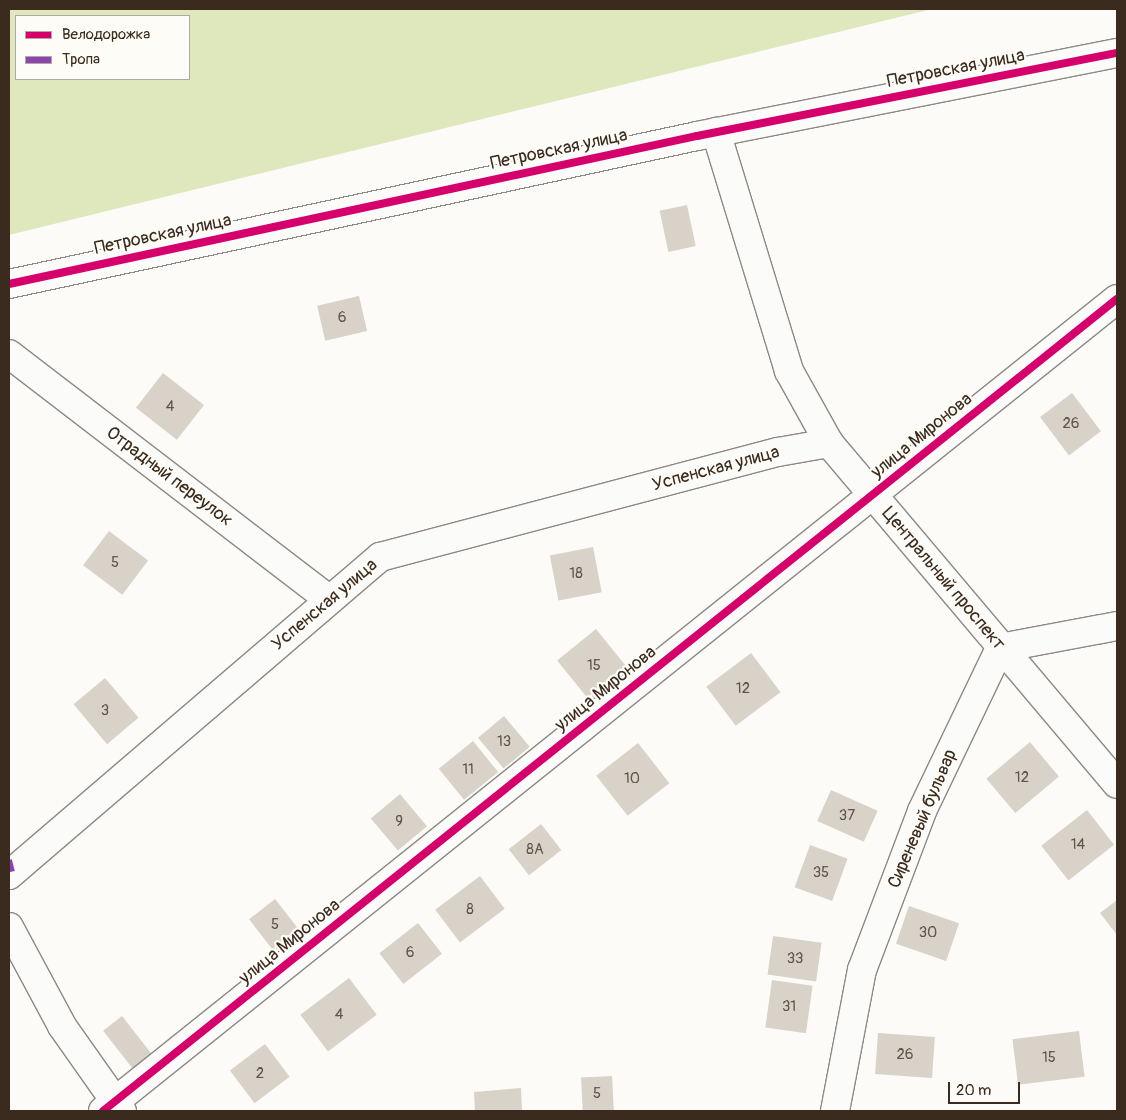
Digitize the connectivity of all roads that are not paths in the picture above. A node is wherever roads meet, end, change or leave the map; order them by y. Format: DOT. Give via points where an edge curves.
graph roads {
  1 [pos="1117,53"];
  2 [pos="716,132"];
  3 [pos="9,284"];
  4 [pos="1117,299"];
  5 [pos="9,354"];
  6 [pos="829,442"];
  7 [pos="872,495"];
  8 [pos="330,600"];
  9 [pos="1117,626"];
  10 [pos="1000,648"];
  11 [pos="1117,784"];
  12 [pos="9,875"];
  13 [pos="9,927"];
  14 [pos="113,1108"];
  15 [pos="835,1111"];
  1 -- 2 [label="street, Петровская улица"];
  2 -- 3 [label="street, Петровская улица"];
  2 -- 6 [label="street, Центральный проспект" via="789,371"];
  4 -- 7 [label="street, улица Миронова"];
  5 -- 8 [label="street, Отрадный переулок"];
  6 -- 7 [label="street, Центральный проспект"];
  6 -- 8 [label="street, Успенская улица" via="778,452 380,557"];
  7 -- 10 [label="street, Центральный проспект"];
  7 -- 14 [label="street, улица Миронова"];
  8 -- 12 [label="street, Успенская улица"];
  9 -- 10 [label="street"];
  10 -- 11 [label="street, Центральный проспект"];
  10 -- 15 [label="street, Сиреневый бульвар" via="922,811 862,970"];
  13 -- 14 [label="street" via="62,1026"];
}
